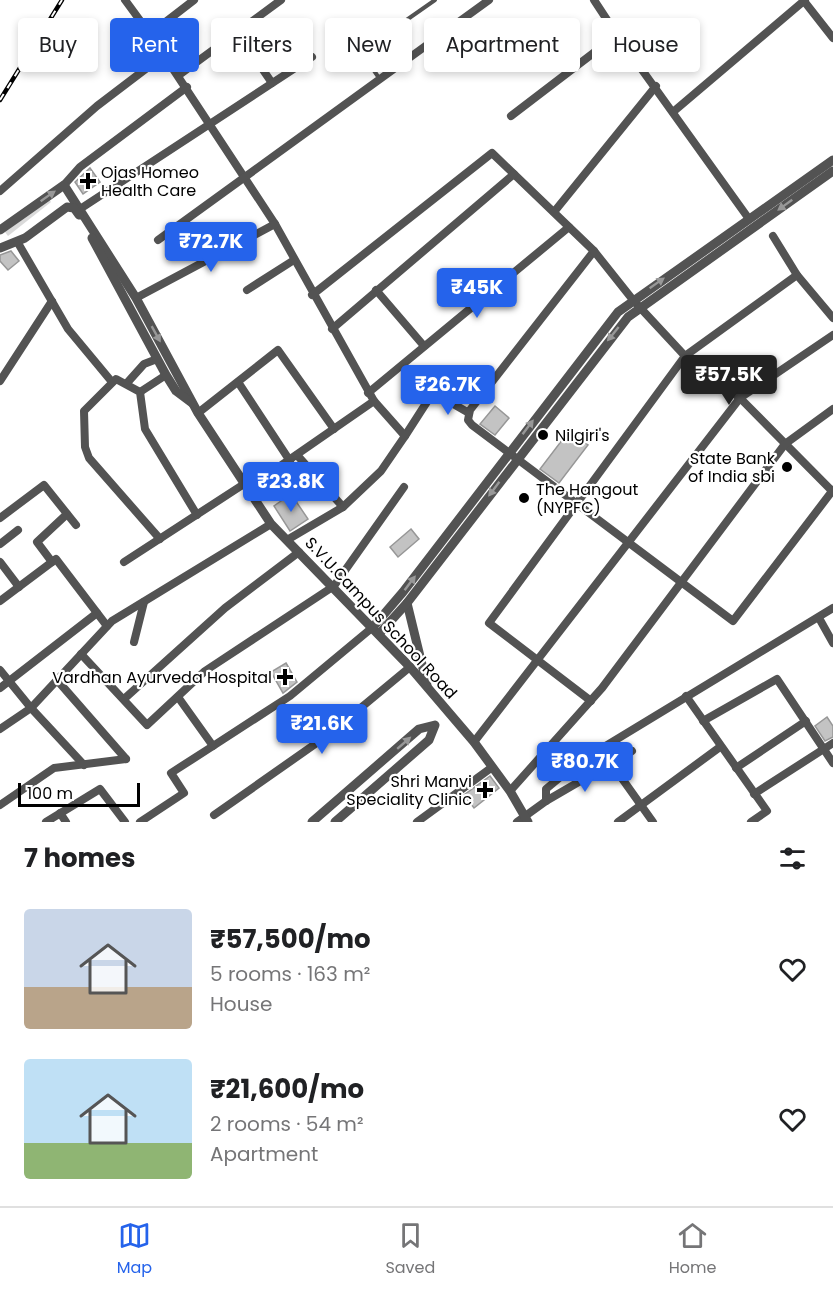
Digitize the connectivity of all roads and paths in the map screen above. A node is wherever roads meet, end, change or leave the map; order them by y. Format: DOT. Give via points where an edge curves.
graph roads {
  1 [pos="125,0"];
  2 [pos="194,0"];
  3 [pos="281,0"];
  4 [pos="435,0"];
  5 [pos="489,0"];
  6 [pos="594,0"];
  7 [pos="805,0"];
  8 [pos="138,18"];
  9 [pos="171,18"];
  10 [pos="256,18"];
  11 [pos="606,18"];
  12 [pos="833,38"];
  13 [pos="211,51"];
  14 [pos="592,54"];
  15 [pos="142,72"];
  16 [pos="177,72"];
  17 [pos="264,72"];
  18 [pos="289,72"];
  19 [pos="645,72"];
  20 [pos="179,75"];
  21 [pos="379,78"];
  22 [pos="272,83"];
  23 [pos="656,86"];
  24 [pos="187,87"];
  25 [pos="673,112"];
  26 [pos="511,116"];
  27 [pos="210,122"];
  28 [pos="833,160"];
  29 [pos="833,171"];
  30 [pos="514,174"];
  31 [pos="245,176"];
  32 [pos="64,185"];
  33 [pos="0,191"];
  34 [pos="80,209"];
  35 [pos="554,212"];
  36 [pos="750,219"];
  37 [pos="275,224"];
  38 [pos="569,227"];
  39 [pos="0,230"];
  40 [pos="0,235"];
  41 [pos="773,236"];
  42 [pos="158,240"];
  43 [pos="18,243"];
  44 [pos="0,247"];
  45 [pos="594,251"];
  46 [pos="294,260"];
  47 [pos="797,275"];
  48 [pos="247,290"];
  49 [pos="376,290"];
  50 [pos="312,295"];
  51 [pos="136,298"];
  52 [pos="52,302"];
  53 [pos="636,304"];
  54 [pos="833,318"];
  55 [pos="332,329"];
  56 [pos="833,335"];
  57 [pos="424,346"];
  58 [pos="685,356"];
  59 [pos="157,359"];
  60 [pos="166,375"];
  61 [pos="0,381"];
  62 [pos="112,382"];
  63 [pos="238,382"];
  64 [pos="127,383"];
  65 [pos="140,392"];
  66 [pos="368,393"];
  67 [pos="740,398"];
  68 [pos="374,401"];
  69 [pos="192,404"];
  70 [pos="833,409"];
  71 [pos="198,413"];
  72 [pos="469,413"];
  73 [pos="334,429"];
  74 [pos="405,436"];
  75 [pos="785,444"];
  76 [pos="297,455"];
  77 [pos="513,455"];
  78 [pos="290,461"];
  79 [pos="245,486"];
  80 [pos="404,487"];
  81 [pos="833,491"];
  82 [pos="578,503"];
  83 [pos="344,507"];
  84 [pos="68,514"];
  85 [pos="197,515"];
  86 [pos="0,518"];
  87 [pos="271,524"];
  88 [pos="76,525"];
  89 [pos="18,530"];
  90 [pos="160,539"];
  91 [pos="287,540"];
  92 [pos="629,541"];
  93 [pos="0,544"];
  94 [pos="299,552"];
  95 [pos="0,562"];
  96 [pos="52,562"];
  97 [pos="124,562"];
  98 [pos="682,582"];
  99 [pos="334,586"];
  100 [pos="19,587"];
  101 [pos="0,601"];
  102 [pos="144,602"];
  103 [pos="407,603"];
  104 [pos="833,608"];
  105 [pos="97,613"];
  106 [pos="819,618"];
  107 [pos="107,626"];
  108 [pos="376,631"];
  109 [pos="134,642"];
  110 [pos="833,643"];
  111 [pos="81,654"];
  112 [pos="537,660"];
  113 [pos="410,667"];
  114 [pos="0,670"];
  115 [pos="9,681"];
  116 [pos="57,681"];
  117 [pos="0,688"];
  118 [pos="428,688"];
  119 [pos="686,696"];
  120 [pos="178,697"];
  121 [pos="124,699"];
  122 [pos="591,701"];
  123 [pos="31,708"];
  124 [pos="449,713"];
  125 [pos="703,721"];
  126 [pos="806,721"];
  127 [pos="435,725"];
  128 [pos="0,729"];
  129 [pos="474,742"];
  130 [pos="833,743"];
  131 [pos="213,746"];
  132 [pos="720,747"];
  133 [pos="824,748"];
  134 [pos="601,749"];
  135 [pos="632,751"];
  136 [pos="611,763"];
  137 [pos="833,763"];
  138 [pos="84,765"];
  139 [pos="491,768"];
  140 [pos="736,768"];
  141 [pos="510,791"];
  142 [pos="754,794"];
  143 [pos="546,801"];
  144 [pos="0,805"];
  145 [pos="641,805"];
  146 [pos="60,813"];
  147 [pos="214,814"];
  148 [pos="527,819"];
  149 [pos="46,822"];
  150 [pos="66,822"];
  151 [pos="125,822"];
  152 [pos="140,822"];
  153 [pos="312,822"];
  154 [pos="335,822"];
  155 [pos="417,822"];
  156 [pos="517,822"];
  157 [pos="618,822"];
  158 [pos="653,822"];
  159 [pos="751,822"];
  1 -- 8 [label="street"];
  2 -- 9 [label="street"];
  3 -- 10 [label="street"];
  4 -- 21 [label="lane" via="365,49 364,56"];
  5 -- 21 [label="street"];
  6 -- 11 [label="street"];
  7 -- 12 [label="street"];
  7 -- 25 [label="street"];
  13 -- 20 [label="street"];
  14 -- 26 [label="street"];
  15 -- 33 [label="street"];
  16 -- 20 [label="street"];
  17 -- 22 [label="street"];
  18 -- 22 [label="street"];
  19 -- 23 [label="street"];
  20 -- 24 [label="street"];
  21 -- 31 [label="street"];
  22 -- 27 [label="street"];
  23 -- 25 [label="street"];
  23 -- 35 [label="street"];
  24 -- 27 [label="street"];
  24 -- 32 [label="street" via="80,167"];
  25 -- 36 [label="street"];
  27 -- 31 [label="street"];
  27 -- 34 [label="street"];
  28 -- 36 [label="street"];
  29 -- 53 [label="street, one-way"];
  30 -- 35 [label="street"];
  30 -- 49 [label="street"];
  30 -- 50 [label="street" via="492,153"];
  31 -- 37 [label="street"];
  31 -- 42 [label="street"];
  32 -- 34 [label="street, S.V.U.Campus School Road"];
  39 -- 32 [label="street, one-way"];
  34 -- 51 [label="street, S.V.U.Campus School Road"];
  35 -- 38 [label="street"];
  53 -- 36 [label="street, one-way"];
  37 -- 46 [label="street"];
  37 -- 51 [label="street"];
  38 -- 45 [label="street"];
  38 -- 57 [label="street"];
  40 -- 44 [label="street"];
  41 -- 47 [label="street"];
  43 -- 44 [label="street, S.V.U.Campus School Road"];
  43 -- 52 [label="street"];
  43 -- 59 [label="street, S.V.U.Campus School Road" via="61,209 74,208"];
  45 -- 53 [label="street"];
  45 -- 72 [label="street"];
  46 -- 48 [label="street"];
  46 -- 50 [label="street"];
  47 -- 54 [label="street"];
  47 -- 58 [label="street"];
  49 -- 55 [label="street"];
  49 -- 57 [label="street"];
  50 -- 55 [label="street"];
  51 -- 69 [label="street, S.V.U.Campus School Road, one-way"];
  52 -- 61 [label="street"];
  52 -- 62 [label="street" via="68,329"];
  53 -- 58 [label="street"];
  53 -- 77 [label="street"];
  55 -- 66 [label="street"];
  56 -- 67 [label="street"];
  57 -- 66 [label="street"];
  58 -- 67 [label="street"];
  58 -- 82 [label="street"];
  59 -- 60 [label="street, S.V.U.Campus School Road"];
  59 -- 64 [label="street" via="144,364"];
  60 -- 65 [label="street"];
  60 -- 69 [label="street, S.V.U.Campus School Road"];
  62 -- 64 [label="street" via="118,378"];
  62 -- 90 [label="street" via="84,411 86,450"];
  63 -- 71 [label="street"];
  63 -- 73 [label="street" via="278,350"];
  63 -- 78 [label="street"];
  64 -- 65 [label="street"];
  65 -- 85 [label="street" via="145,429"];
  66 -- 68 [label="street"];
  67 -- 75 [label="street"];
  67 -- 92 [label="street"];
  68 -- 73 [label="street"];
  68 -- 74 [label="street"];
  69 -- 71 [label="street, S.V.U.Campus School Road"];
  70 -- 75 [label="street"];
  71 -- 79 [label="street, S.V.U.Campus School Road"];
  72 -- 74 [label="street" via="432,394"];
  72 -- 77 [label="street" via="472,425"];
  73 -- 76 [label="street"];
  74 -- 83 [label="street" via="381,471"];
  75 -- 81 [label="street"];
  75 -- 98 [label="street"];
  76 -- 78 [label="street"];
  76 -- 83 [label="street"];
  77 -- 82 [label="street"];
  77 -- 103 [label="street, one-way"];
  108 -- 77 [label="street, one-way"];
  78 -- 79 [label="street"];
  79 -- 85 [label="street"];
  79 -- 87 [label="street, S.V.U.Campus School Road"];
  80 -- 99 [label="street"];
  81 -- 98 [label="street" via="733,621"];
  82 -- 92 [label="street"];
  82 -- 112 [label="street" via="489,623"];
  83 -- 91 [label="street"];
  84 -- 86 [label="street" via="44,485"];
  84 -- 88 [label="street"];
  84 -- 96 [label="street" via="37,542"];
  85 -- 90 [label="street"];
  87 -- 91 [label="street, S.V.U.Campus School Road"];
  87 -- 102 [label="street"];
  89 -- 93 [label="street"];
  90 -- 97 [label="street"];
  91 -- 94 [label="street, S.V.U.Campus School Road"];
  92 -- 98 [label="street"];
  92 -- 112 [label="street"];
  94 -- 99 [label="street, S.V.U.Campus School Road"];
  94 -- 121 [label="street" via="225,608"];
  95 -- 100 [label="street"];
  96 -- 100 [label="street"];
  96 -- 105 [label="street" via="56,559"];
  98 -- 122 [label="street"];
  99 -- 108 [label="street, S.V.U.Campus School Road"];
  99 -- 120 [label="street" via="205,671"];
  100 -- 101 [label="street"];
  102 -- 107 [label="street"];
  102 -- 109 [label="street"];
  103 -- 108 [label="street"];
  103 -- 118 [label="street"];
  104 -- 106 [label="street"];
  105 -- 107 [label="street"];
  105 -- 115 [label="street"];
  106 -- 110 [label="street"];
  106 -- 119 [label="street"];
  107 -- 111 [label="street"];
  108 -- 113 [label="street, S.V.U.Campus School Road"];
  108 -- 131 [label="street" via="290,696"];
  111 -- 116 [label="street"];
  111 -- 121 [label="street"];
  112 -- 122 [label="street"];
  112 -- 129 [label="street"];
  113 -- 118 [label="street, S.V.U.Campus School Road"];
  113 -- 147 [label="street" via="328,735"];
  114 -- 115 [label="street"];
  115 -- 117 [label="street"];
  115 -- 123 [label="street"];
  116 -- 123 [label="street"];
  116 -- 138 [label="street" via="126,759"];
  118 -- 124 [label="street, S.V.U.Campus School Road"];
  119 -- 125 [label="street"];
  119 -- 134 [label="street"];
  120 -- 121 [label="street" via="147,725"];
  120 -- 131 [label="street"];
  122 -- 141 [label="street"];
  123 -- 128 [label="street"];
  123 -- 138 [label="street"];
  124 -- 127 [label="street"];
  124 -- 129 [label="street, S.V.U.Campus School Road"];
  125 -- 126 [label="street" via="777,679"];
  125 -- 132 [label="street"];
  126 -- 133 [label="street"];
  126 -- 140 [label="street"];
  153 -- 127 [label="street, one-way" via="419,729"];
  127 -- 154 [label="street" via="429,740"];
  129 -- 139 [label="street, S.V.U.Campus School Road"];
  130 -- 133 [label="street"];
  131 -- 152 [label="street" via="171,773 184,793"];
  132 -- 140 [label="street"];
  132 -- 145 [label="street"];
  133 -- 137 [label="street"];
  133 -- 142 [label="street"];
  134 -- 136 [label="street"];
  134 -- 143 [label="street" via="546,789"];
  135 -- 136 [label="street"];
  136 -- 143 [label="street"];
  136 -- 145 [label="street"];
  138 -- 144 [label="street" via="54,768"];
  139 -- 141 [label="street, S.V.U.Campus School Road"];
  139 -- 155 [label="street"];
  140 -- 142 [label="street"];
  141 -- 148 [label="street, S.V.U.Campus School Road"];
  142 -- 159 [label="street" via="767,812"];
  143 -- 148 [label="street"];
  145 -- 157 [label="street"];
  145 -- 158 [label="street"];
  146 -- 149 [label="street"];
  146 -- 150 [label="street"];
  146 -- 151 [label="street" via="100,789"];
  148 -- 156 [label="street"];
}
